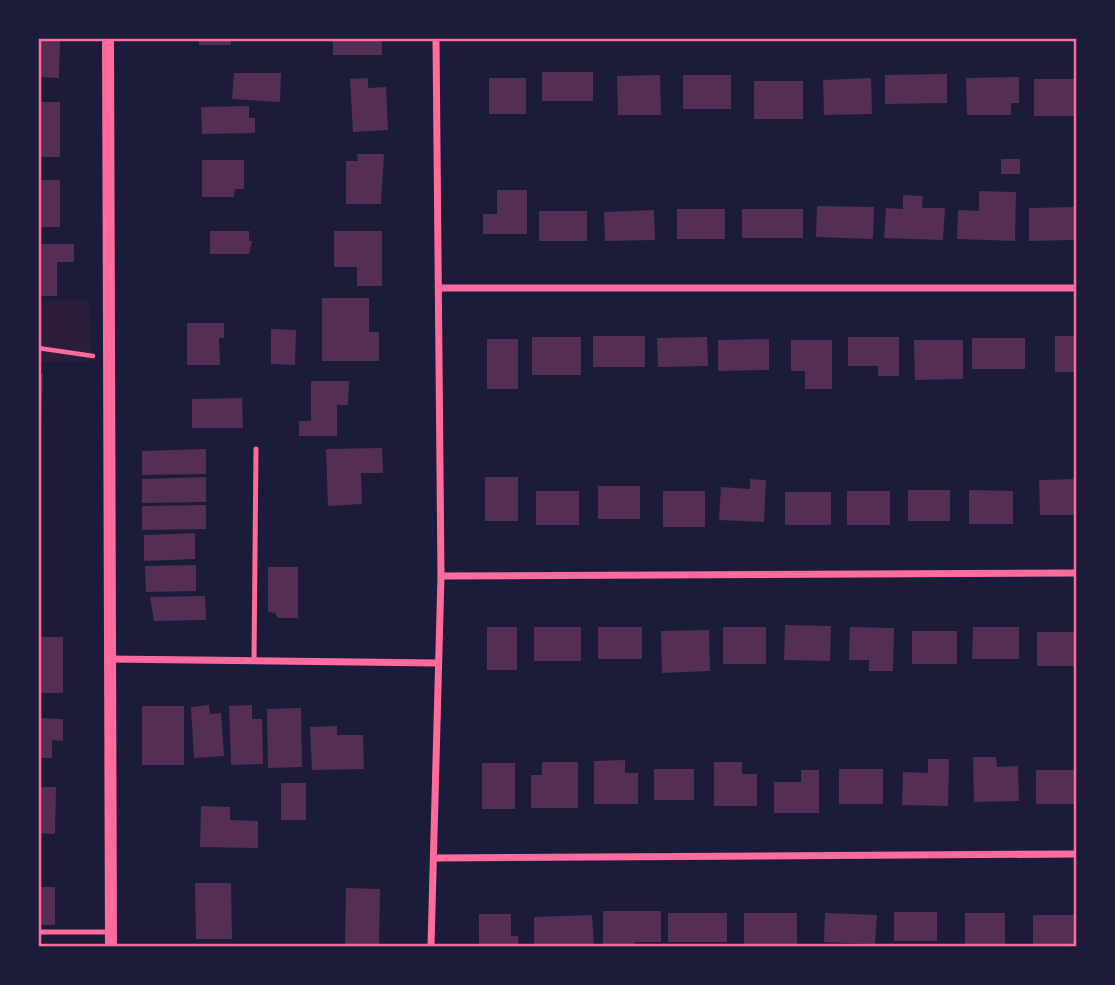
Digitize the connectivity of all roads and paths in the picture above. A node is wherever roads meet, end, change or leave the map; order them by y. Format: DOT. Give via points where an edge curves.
graph roads {
  1 [pos="108,38"];
  2 [pos="436,38"];
  3 [pos="440,288"];
  4 [pos="1076,288"];
  5 [pos="38,348"];
  6 [pos="93,356"];
  7 [pos="256,449"];
  8 [pos="1076,573"];
  9 [pos="441,576"];
  10 [pos="110,659"];
  11 [pos="254,661"];
  12 [pos="437,663"];
  13 [pos="1076,854"];
  14 [pos="436,858"];
  15 [pos="38,932"];
  16 [pos="111,932"];
  17 [pos="111,947"];
  18 [pos="432,947"];
  1 -- 10 [label="street"];
  2 -- 3 [label="street"];
  3 -- 4 [label="street"];
  3 -- 9 [label="street"];
  5 -- 6 [label="path"];
  7 -- 11 [label="lane"];
  8 -- 9 [label="street"];
  9 -- 12 [label="street"];
  10 -- 11 [label="street"];
  10 -- 16 [label="street"];
  11 -- 12 [label="street"];
  12 -- 14 [label="street"];
  13 -- 14 [label="street"];
  14 -- 18 [label="street" via="431,891"];
  15 -- 16 [label="lane"];
  16 -- 17 [label="street"];
}
